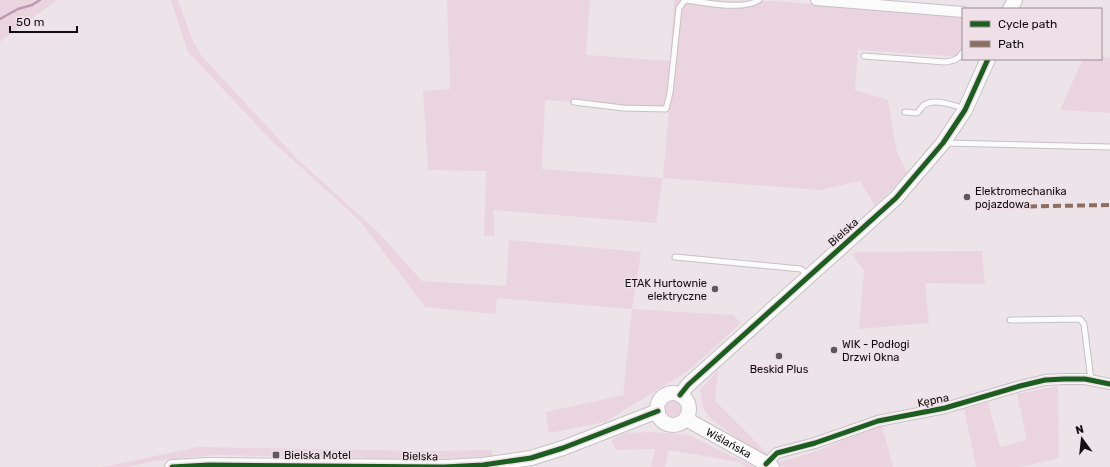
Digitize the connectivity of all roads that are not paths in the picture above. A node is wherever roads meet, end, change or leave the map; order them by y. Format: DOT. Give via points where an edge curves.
graph roads {
  1 [pos="759,0"];
  2 [pos="816,0"];
  3 [pos="962,12"];
  4 [pos="962,54"];
  5 [pos="864,56"];
  6 [pos="988,60"];
  7 [pos="574,102"];
  8 [pos="965,110"];
  9 [pos="905,112"];
  10 [pos="943,143"];
  11 [pos="1110,147"];
  12 [pos="675,257"];
  13 [pos="808,276"];
  14 [pos="1010,320"];
  15 [pos="1091,380"];
  16 [pos="1110,384"];
  17 [pos="680,395"];
  18 [pos="658,411"];
  19 [pos="686,419"];
  20 [pos="769,465"];
  21 [pos="209,466"];
  22 [pos="172,467"];
  1 -- 7 [label="lane" via="733,5 685,0 679,8 666,109 623,108"];
  2 -- 3 [label="street"];
  4 -- 5 [label="lane" via="953,61 946,62"];
  6 -- 8 [label="street, Bielska"];
  8 -- 9 [label="lane" via="953,104 930,103 925,104 917,113"];
  8 -- 10 [label="street, Bielska"];
  10 -- 11 [label="lane"];
  10 -- 13 [label="street, Bielska" via="896,198"];
  12 -- 13 [label="lane" via="801,269"];
  13 -- 17 [label="street, Bielska"];
  14 -- 15 [label="lane" via="1080,319 1084,324"];
  15 -- 16 [label="street, Kępna"];
  15 -- 20 [label="street, Kępna" via="1045,380 945,408 878,421 777,453"];
  17 -- 18 [label="street" via="666,395 659,402"];
  17 -- 19 [label="street" via="689,405"];
  18 -- 19 [label="street" via="662,420 672,425"];
  18 -- 21 [label="street, Bielska" via="531,458 483,465"];
  19 -- 20 [label="street, Wiślańska"];
  21 -- 22 [label="street, Bielska"];
}
